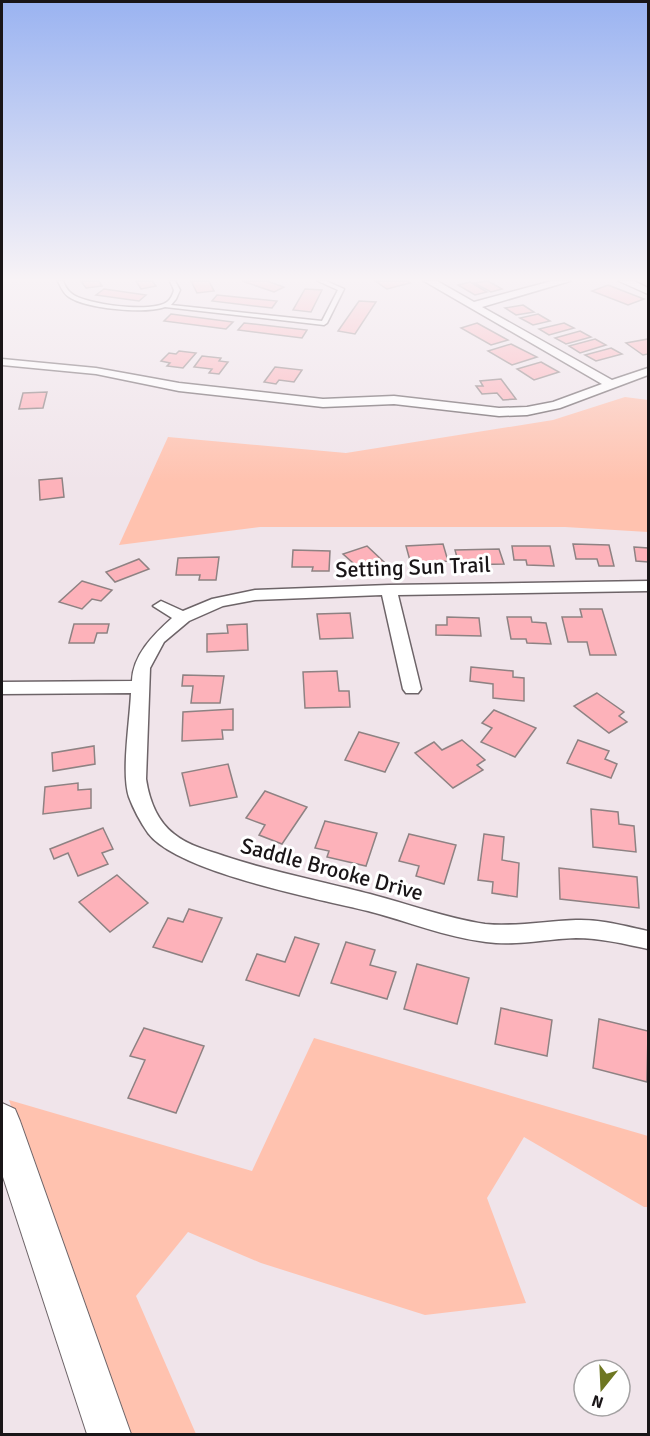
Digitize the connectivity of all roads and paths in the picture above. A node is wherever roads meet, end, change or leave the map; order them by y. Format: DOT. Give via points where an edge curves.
graph roads {
  1 [pos="546,348"];
  2 [pos="2,362"];
  3 [pos="648,371"];
  4 [pos="612,385"];
  5 [pos="648,586"];
  6 [pos="388,590"];
  7 [pos="161,606"];
  8 [pos="183,617"];
  9 [pos="139,687"];
  10 [pos="2,688"];
  11 [pos="412,689"];
  12 [pos="648,940"];
  13 [pos="2,1121"];
  14 [pos="109,1434"];
  1 -- 4 [label="street"];
  2 -- 4 [label="street" via="323,403 394,400 499,412 556,405"];
  3 -- 4 [label="street"];
  5 -- 6 [label="street, Setting Sun Trail"];
  6 -- 8 [label="street, Setting Sun Trail" via="255,595 218,602"];
  6 -- 11 [label="street"];
  7 -- 8 [label="street"];
  8 -- 9 [label="street, Setting Sun Trail" via="147,654"];
  9 -- 10 [label="street"];
  9 -- 12 [label="street, Saddle Brooke Drive" via="139,797 155,827 181,849 262,877 456,928 514,935 577,929"];
  13 -- 14 [label="main road"];
}
